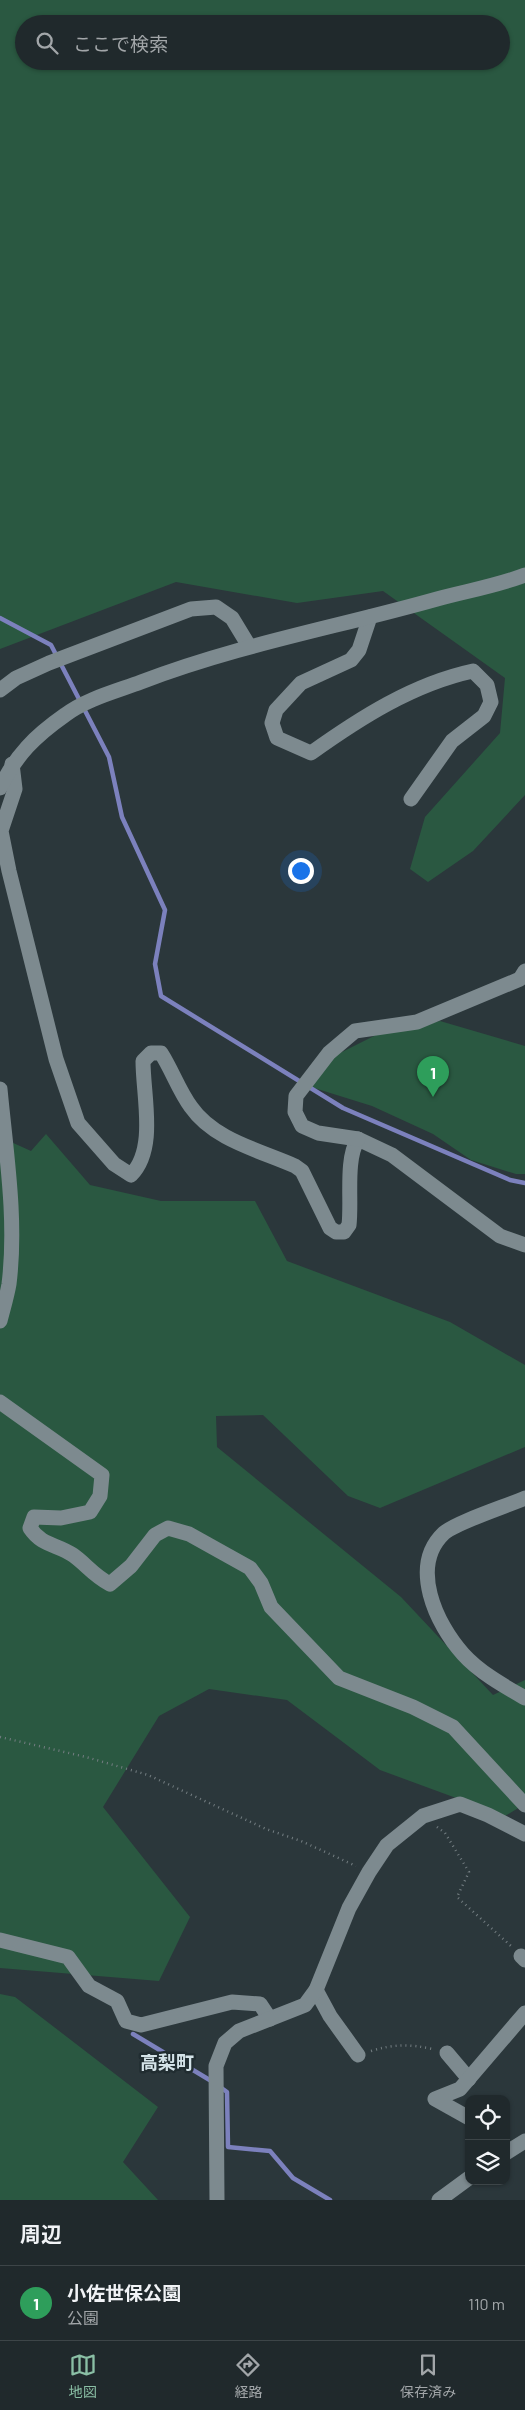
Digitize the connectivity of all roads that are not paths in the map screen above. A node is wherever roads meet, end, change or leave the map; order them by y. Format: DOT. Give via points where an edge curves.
graph roads {
  1 [pos="525,574"];
  2 [pos="370,617"];
  3 [pos="249,646"];
  4 [pos="0,690"];
  5 [pos="12,764"];
  6 [pos="0,788"];
  7 [pos="411,799"];
  8 [pos="525,971"];
  9 [pos="0,1089"];
  10 [pos="358,1139"];
  11 [pos="525,1245"];
  12 [pos="0,1321"];
  13 [pos="0,1402"];
  14 [pos="525,1498"];
  15 [pos="525,1698"];
  16 [pos="525,1805"];
  17 [pos="525,1834"];
  18 [pos="0,1940"];
  19 [pos="316,1990"];
  20 [pos="525,2013"];
  21 [pos="270,2019"];
  22 [pos="447,2052"];
  23 [pos="358,2055"];
  24 [pos="469,2079"];
  25 [pos="465,2116"];
  26 [pos="465,2181"];
  27 [pos="217,2200"];
  28 [pos="439,2200"];
  1 -- 2 [label="street"];
  2 -- 3 [label="street"];
  2 -- 7 [label="street" via="359,650 351,660 302,683 276,710 272,723 278,738 311,753 364,716 451,676 473,671 487,685 491,702 484,716 452,741"];
  3 -- 4 [label="street" via="232,618 216,607 191,609 65,656 16,678"];
  3 -- 5 [label="street" via="186,664 74,710 35,738"];
  5 -- 6 [label="street"];
  5 -- 10 [label="street" via="15,789 2,831 8,871 56,1059 78,1123 97,1146 114,1164 131,1175 139,1167 144,1154 147,1111 143,1061 151,1052 161,1053 190,1106 205,1125 302,1171 330,1228 344,1232 349,1225 351,1170"];
  8 -- 10 [label="street" via="520,979 417,1022 355,1031 328,1053 298,1093 295,1112 302,1126 318,1133"];
  9 -- 12 [label="street" via="12,1238 9,1284"];
  10 -- 11 [label="street" via="392,1155 500,1236"];
  13 -- 16 [label="street" via="102,1475 100,1496 90,1512 61,1518 34,1517 30,1528 37,1539 73,1555 95,1576 110,1584 131,1566 155,1535 168,1528 189,1534 250,1568 272,1607 339,1678 413,1707 453,1727"];
  14 -- 15 [label="street" via="445,1533 434,1547 426,1568 428,1589 440,1620 463,1654"];
  17 -- 19 [label="street" via="460,1804 423,1816 387,1845 369,1872 350,1908"];
  18 -- 21 [label="street" via="68,1957 89,1986 117,2001 126,2021 141,2025 232,2002 260,2004"];
  19 -- 21 [label="street" via="305,2005"];
  19 -- 23 [label="street"];
  20 -- 24 [label="street"];
  21 -- 27 [label="street" via="239,2031 225,2044 216,2066"];
  22 -- 24 [label="street"];
  24 -- 25 [label="street" via="460,2089 435,2099"];
  26 -- 28 [label="street"];
}
